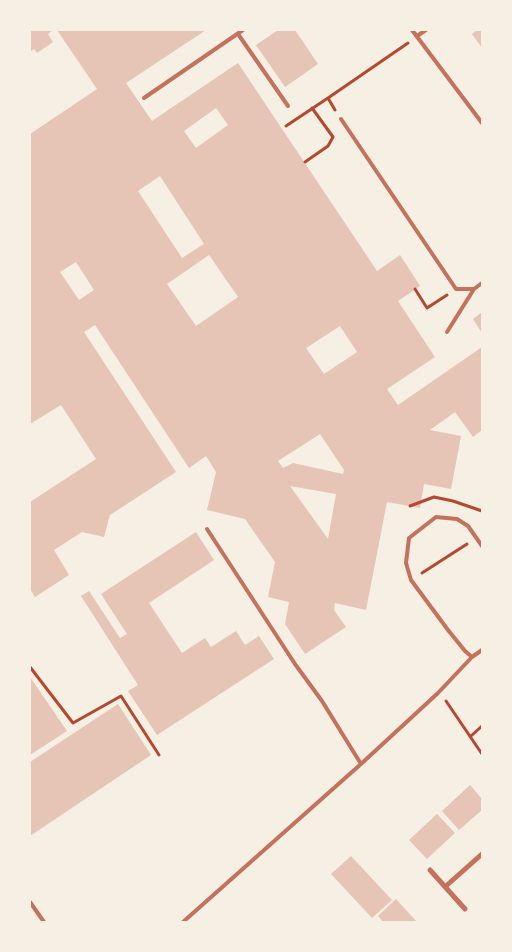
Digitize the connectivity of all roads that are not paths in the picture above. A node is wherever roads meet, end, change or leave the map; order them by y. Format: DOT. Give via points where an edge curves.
graph roads {
  1 [pos="243,30"];
  2 [pos="412,30"];
  3 [pos="426,30"];
  4 [pos="238,34"];
  5 [pos="417,36"];
  6 [pos="144,98"];
  7 [pos="288,106"];
  8 [pos="341,119"];
  9 [pos="482,123"];
  10 [pos="482,283"];
  11 [pos="474,289"];
  12 [pos="447,332"];
  13 [pos="207,530"];
  14 [pos="482,546"];
  15 [pos="482,650"];
  16 [pos="472,657"];
  17 [pos="361,764"];
  18 [pos="482,854"];
  19 [pos="430,870"];
  20 [pos="446,886"];
  21 [pos="30,902"];
  22 [pos="465,909"];
  23 [pos="44,922"];
  24 [pos="183,922"];
  1 -- 4 [label="lane"];
  2 -- 5 [label="lane"];
  3 -- 5 [label="lane"];
  4 -- 6 [label="lane"];
  4 -- 7 [label="lane"];
  5 -- 9 [label="lane"];
  8 -- 11 [label="lane" via="456,289"];
  10 -- 11 [label="lane"];
  11 -- 12 [label="lane"];
  13 -- 17 [label="lane"];
  14 -- 16 [label="lane" via="468,526 457,519 436,517 409,538 406,563 412,580"];
  15 -- 16 [label="lane"];
  16 -- 17 [label="lane"];
  17 -- 24 [label="lane"];
  18 -- 20 [label="street"];
  19 -- 20 [label="street"];
  20 -- 22 [label="street"];
  21 -- 23 [label="lane"];
}
